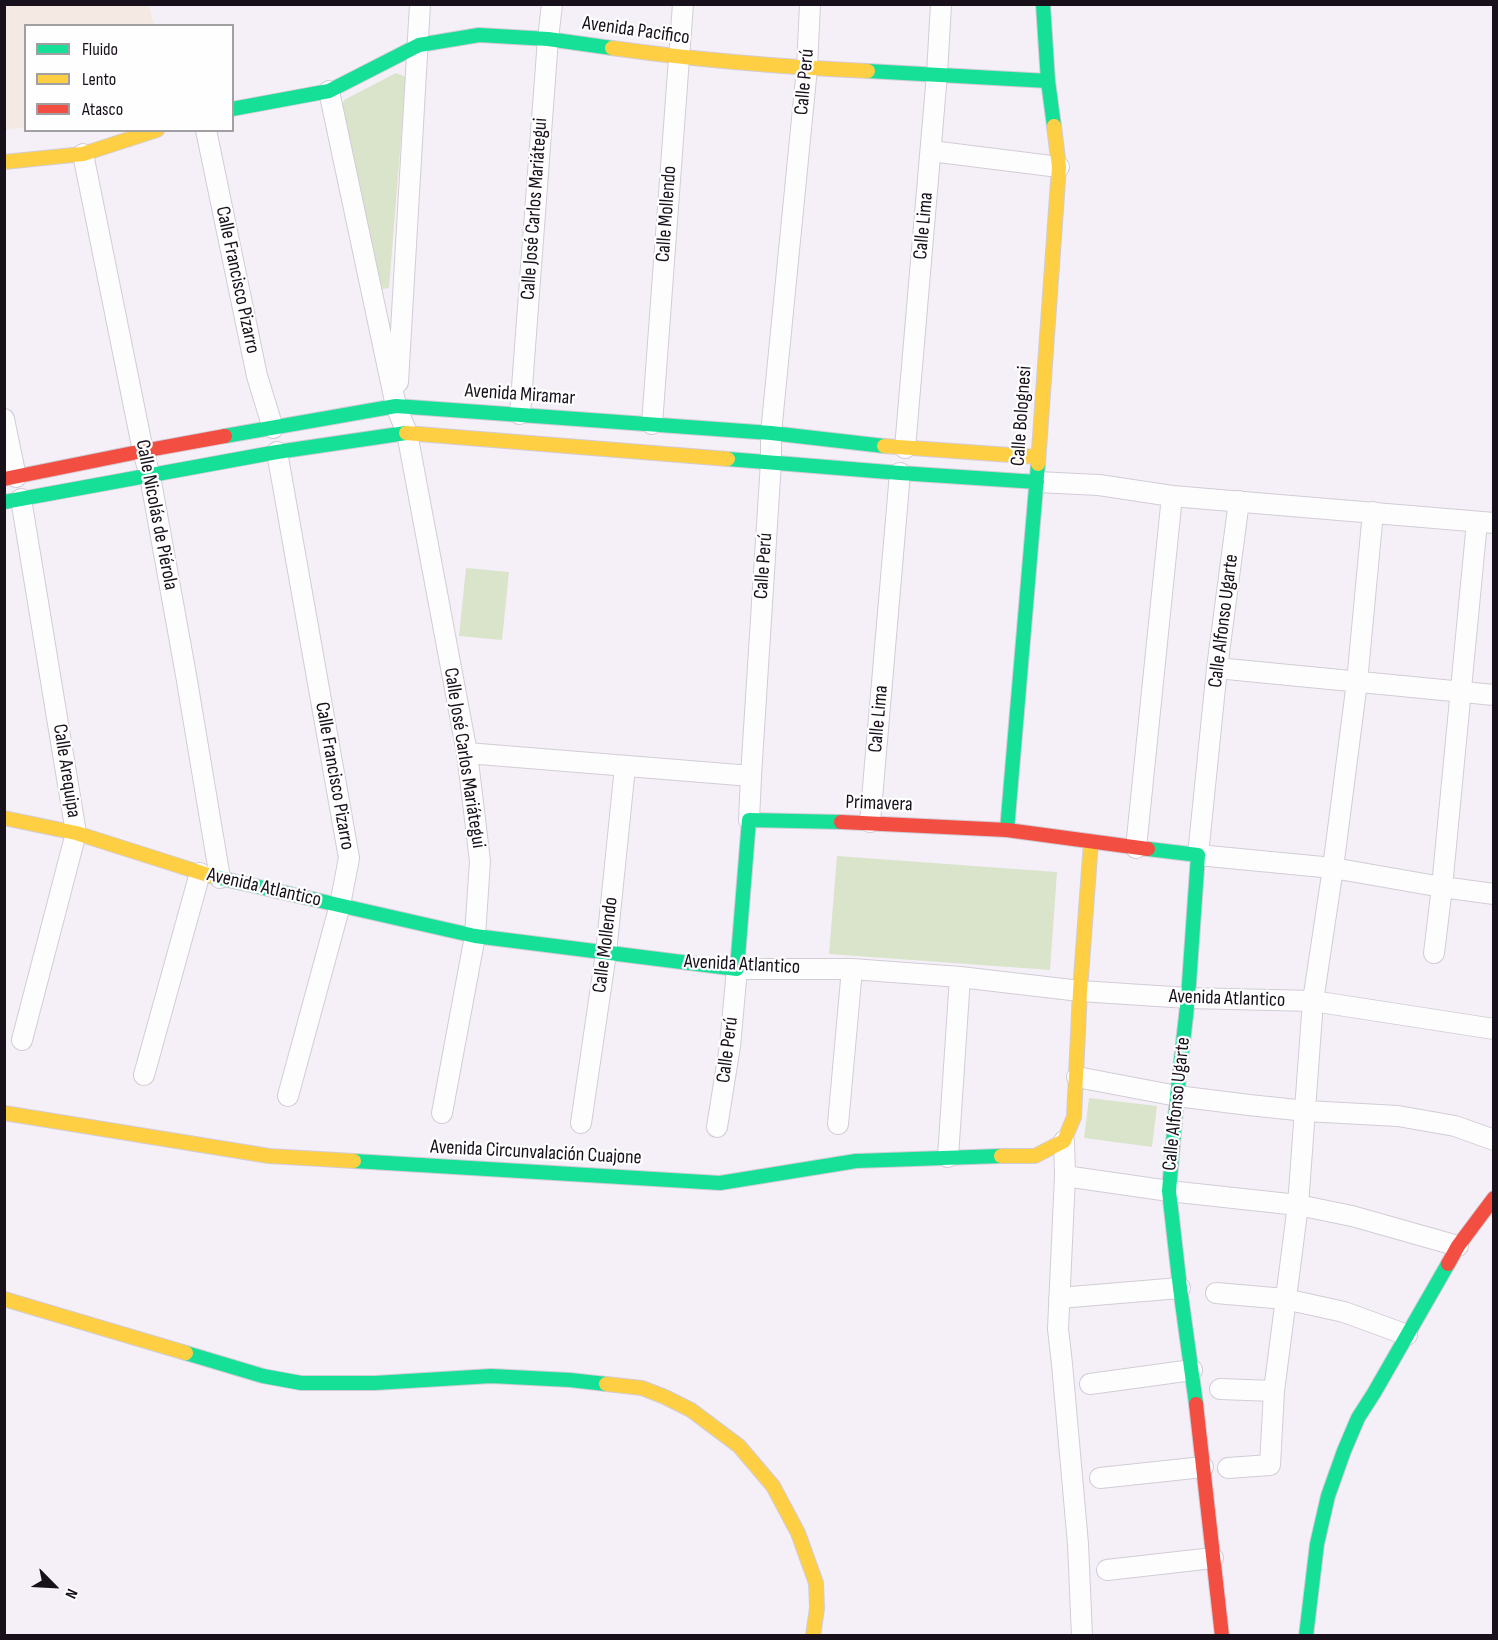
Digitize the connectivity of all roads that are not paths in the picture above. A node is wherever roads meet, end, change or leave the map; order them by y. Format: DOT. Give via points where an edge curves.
graph roads {
  1 [pos="420,4"];
  2 [pos="552,4"];
  3 [pos="682,4"];
  4 [pos="810,4"];
  5 [pos="941,4"];
  6 [pos="1043,4"];
  7 [pos="548,39"];
  8 [pos="419,45"];
  9 [pos="678,57"];
  10 [pos="807,68"];
  11 [pos="938,74"];
  12 [pos="1048,81"];
  13 [pos="329,91"];
  14 [pos="234,109"];
  15 [pos="151,132"];
  16 [pos="206,132"];
  17 [pos="931,151"];
  18 [pos="83,154"];
  19 [pos="4,162"];
  20 [pos="1059,167"];
  21 [pos="396,406"];
  22 [pos="520,414"];
  23 [pos="4,419"];
  24 [pos="652,424"];
  25 [pos="273,428"];
  26 [pos="407,433"];
  27 [pos="771,433"];
  28 [pos="905,448"];
  29 [pos="143,451"];
  30 [pos="277,452"];
  31 [pos="1038,457"];
  32 [pos="771,462"];
  33 [pos="900,473"];
  34 [pos="150,476"];
  35 [pos="10,478"];
  36 [pos="1037,482"];
  37 [pos="1173,496"];
  38 [pos="13,500"];
  39 [pos="1239,501"];
  40 [pos="1373,512"];
  41 [pos="1485,522"];
  42 [pos="1217,668"];
  43 [pos="1357,682"];
  44 [pos="1461,692"];
  45 [pos="1494,695"];
  46 [pos="467,753"];
  47 [pos="625,767"];
  48 [pos="751,776"];
  49 [pos="4,818"];
  50 [pos="749,820"];
  51 [pos="870,822"];
  52 [pos="1007,830"];
  53 [pos="76,833"];
  54 [pos="1091,842"];
  55 [pos="1136,848"];
  56 [pos="1198,855"];
  57 [pos="1333,868"];
  58 [pos="200,873"];
  59 [pos="220,878"];
  60 [pos="1442,887"];
  61 [pos="1494,894"];
  62 [pos="340,906"];
  63 [pos="475,936"];
  64 [pos="606,953"];
  65 [pos="1434,953"];
  66 [pos="737,969"];
  67 [pos="852,969"];
  68 [pos="960,977"];
  69 [pos="1080,991"];
  70 [pos="1188,998"];
  71 [pos="1313,1001"];
  72 [pos="1494,1029"];
  73 [pos="22,1040"];
  74 [pos="144,1075"];
  75 [pos="1077,1077"];
  76 [pos="288,1096"];
  77 [pos="1177,1096"];
  78 [pos="1306,1111"];
  79 [pos="4,1113"];
  80 [pos="442,1113"];
  81 [pos="581,1123"];
  82 [pos="838,1124"];
  83 [pos="717,1127"];
  84 [pos="1494,1140"];
  85 [pos="1064,1141"];
  86 [pos="948,1157"];
  87 [pos="1065,1176"];
  88 [pos="1169,1191"];
  89 [pos="1494,1198"];
  90 [pos="1298,1205"];
  91 [pos="1458,1246"];
  92 [pos="1180,1288"];
  93 [pos="1216,1293"];
  94 [pos="1059,1298"];
  95 [pos="4,1299"];
  96 [pos="1286,1299"];
  97 [pos="1407,1335"];
  98 [pos="1192,1370"];
  99 [pos="1090,1384"];
  100 [pos="1220,1389"];
  101 [pos="1274,1390"];
  102 [pos="1203,1467"];
  103 [pos="1228,1468"];
  104 [pos="1100,1478"];
  105 [pos="1213,1558"];
  106 [pos="1107,1570"];
  107 [pos="813,1635"];
  108 [pos="1082,1635"];
  109 [pos="1222,1635"];
  110 [pos="1306,1635"];
  1 -- 8 [label="street"];
  2 -- 7 [label="street, Calle José Carlos Mariátegui"];
  3 -- 9 [label="street, Calle Mollendo"];
  4 -- 10 [label="street, Calle Perú"];
  5 -- 11 [label="street, Calle Lima"];
  6 -- 12 [label="main road, Calle Bolognesi"];
  7 -- 8 [label="main road, Avenida Pacifico" via="479,35"];
  7 -- 9 [label="main road, Avenida Pacifico"];
  7 -- 22 [label="street, Calle José Carlos Mariátegui"];
  8 -- 13 [label="main road, Avenida Pacifico"];
  8 -- 21 [label="street"];
  9 -- 10 [label="main road, Avenida Pacifico"];
  9 -- 24 [label="street, Calle Mollendo"];
  10 -- 11 [label="main road, Avenida Pacifico"];
  10 -- 27 [label="street, Calle Perú"];
  11 -- 12 [label="main road, Avenida Pacifico"];
  11 -- 17 [label="street, Calle Lima"];
  12 -- 20 [label="main road, Calle Bolognesi"];
  13 -- 14 [label="main road, Avenida Pacifico"];
  13 -- 21 [label="street, Calle José Carlos Mariátegui"];
  15 -- 18 [label="main road"];
  16 -- 25 [label="street, Calle Francisco Pizarro" via="257,376"];
  17 -- 20 [label="street"];
  17 -- 28 [label="street, Calle Lima"];
  18 -- 19 [label="main road"];
  18 -- 29 [label="street, Calle Nicolás de Piérola"];
  20 -- 31 [label="main road, Calle Bolognesi"];
  21 -- 22 [label="main road, Avenida Miramar"];
  21 -- 25 [label="main road, Avenida Miramar"];
  21 -- 26 [label="street, Calle José Carlos Mariátegui"];
  22 -- 24 [label="main road, Avenida Miramar"];
  23 -- 35 [label="street"];
  24 -- 27 [label="main road, Avenida Miramar"];
  25 -- 29 [label="main road, Avenida Miramar"];
  26 -- 30 [label="main road"];
  26 -- 32 [label="main road"];
  26 -- 46 [label="street, Calle José Carlos Mariátegui"];
  27 -- 28 [label="main road, Avenida Miramar"];
  27 -- 32 [label="street, Calle Perú"];
  28 -- 31 [label="main road, Avenida Miramar"];
  29 -- 34 [label="street, Calle Nicolás de Piérola"];
  29 -- 35 [label="main road, Avenida Miramar"];
  30 -- 34 [label="main road"];
  30 -- 62 [label="street, Calle Francisco Pizarro" via="349,858"];
  31 -- 36 [label="main road, Calle Bolognesi"];
  32 -- 33 [label="main road"];
  32 -- 48 [label="street, Calle Perú"];
  33 -- 36 [label="main road"];
  33 -- 51 [label="street, Calle Lima"];
  34 -- 38 [label="main road"];
  34 -- 59 [label="street, Calle Nicolás de Piérola"];
  36 -- 37 [label="street" via="1099,485"];
  36 -- 52 [label="main road, Calle Bolognesi"];
  37 -- 39 [label="street"];
  37 -- 55 [label="street"];
  38 -- 53 [label="street, Calle Arequipa"];
  39 -- 40 [label="street"];
  39 -- 42 [label="street, Calle Alfonso Ugarte"];
  40 -- 41 [label="street"];
  40 -- 43 [label="street"];
  41 -- 44 [label="street"];
  42 -- 43 [label="street"];
  42 -- 56 [label="street, Calle Alfonso Ugarte"];
  43 -- 44 [label="street"];
  43 -- 57 [label="street"];
  44 -- 45 [label="street"];
  44 -- 60 [label="street"];
  46 -- 47 [label="street"];
  46 -- 63 [label="street, Calle José Carlos Mariátegui" via="480,861"];
  47 -- 48 [label="street"];
  47 -- 64 [label="street, Calle Mollendo"];
  48 -- 50 [label="street, Calle Perú"];
  49 -- 53 [label="main road, Avenida Atlantico"];
  50 -- 51 [label="main road, Primavera"];
  50 -- 66 [label="main road, Calle Perú"];
  51 -- 52 [label="main road, Primavera"];
  52 -- 54 [label="main road, Primavera"];
  53 -- 58 [label="main road, Avenida Atlantico"];
  53 -- 73 [label="street, Calle Arequipa"];
  54 -- 55 [label="main road, Primavera"];
  54 -- 69 [label="main road"];
  55 -- 56 [label="main road, Primavera"];
  56 -- 57 [label="street"];
  56 -- 70 [label="main road, Calle Alfonso Ugarte"];
  57 -- 60 [label="street"];
  57 -- 71 [label="street"];
  58 -- 59 [label="main road, Avenida Atlantico"];
  58 -- 74 [label="street"];
  59 -- 62 [label="main road, Avenida Atlantico"];
  60 -- 61 [label="street"];
  60 -- 65 [label="street"];
  62 -- 63 [label="main road, Avenida Atlantico"];
  62 -- 76 [label="street, Calle Francisco Pizarro"];
  63 -- 64 [label="main road, Avenida Atlantico"];
  63 -- 80 [label="street, Calle José Carlos Mariátegui"];
  64 -- 66 [label="main road, Avenida Atlantico"];
  64 -- 81 [label="street, Calle Mollendo"];
  66 -- 67 [label="street, Avenida Atlantico"];
  66 -- 83 [label="street, Calle Perú"];
  67 -- 68 [label="street, Avenida Atlantico"];
  67 -- 82 [label="street"];
  68 -- 69 [label="street, Avenida Atlantico"];
  68 -- 86 [label="street"];
  69 -- 70 [label="street, Avenida Atlantico"];
  69 -- 75 [label="main road"];
  70 -- 71 [label="street, Avenida Atlantico"];
  70 -- 77 [label="main road, Calle Alfonso Ugarte"];
  71 -- 72 [label="street, Avenida Atlantico"];
  71 -- 78 [label="street"];
  75 -- 77 [label="street"];
  75 -- 85 [label="main road" via="1074,1117"];
  77 -- 78 [label="street"];
  77 -- 88 [label="main road, Calle Alfonso Ugarte"];
  78 -- 84 [label="street" via="1398,1116 1455,1126"];
  78 -- 90 [label="street"];
  79 -- 86 [label="main road, Avenida Circunvalación Cuajone" via="269,1156 720,1183 856,1161"];
  85 -- 86 [label="main road, Avenida Circunvalación Cuajone" via="1035,1156"];
  85 -- 87 [label="street"];
  87 -- 88 [label="street"];
  87 -- 94 [label="street"];
  88 -- 90 [label="street"];
  88 -- 92 [label="main road, Calle Alfonso Ugarte"];
  89 -- 91 [label="main road"];
  90 -- 91 [label="street"];
  90 -- 96 [label="street"];
  91 -- 97 [label="main road"];
  92 -- 94 [label="street"];
  92 -- 98 [label="main road, Calle Alfonso Ugarte"];
  93 -- 96 [label="street"];
  94 -- 108 [label="street" via="1058,1329 1078,1544"];
  95 -- 107 [label="main road" via="263,1376 301,1383 491,1376 642,1388 665,1397 691,1410 739,1446 773,1486 798,1533 816,1583"];
  96 -- 97 [label="street" via="1344,1312"];
  96 -- 101 [label="street"];
  97 -- 110 [label="main road" via="1358,1418 1328,1496 1317,1544"];
  98 -- 99 [label="street"];
  98 -- 102 [label="main road, Calle Alfonso Ugarte"];
  100 -- 101 [label="street"];
  101 -- 103 [label="street" via="1270,1465"];
  102 -- 104 [label="street"];
  102 -- 105 [label="main road, Calle Alfonso Ugarte"];
  105 -- 106 [label="street"];
  105 -- 109 [label="main road, Calle Alfonso Ugarte"];
}
